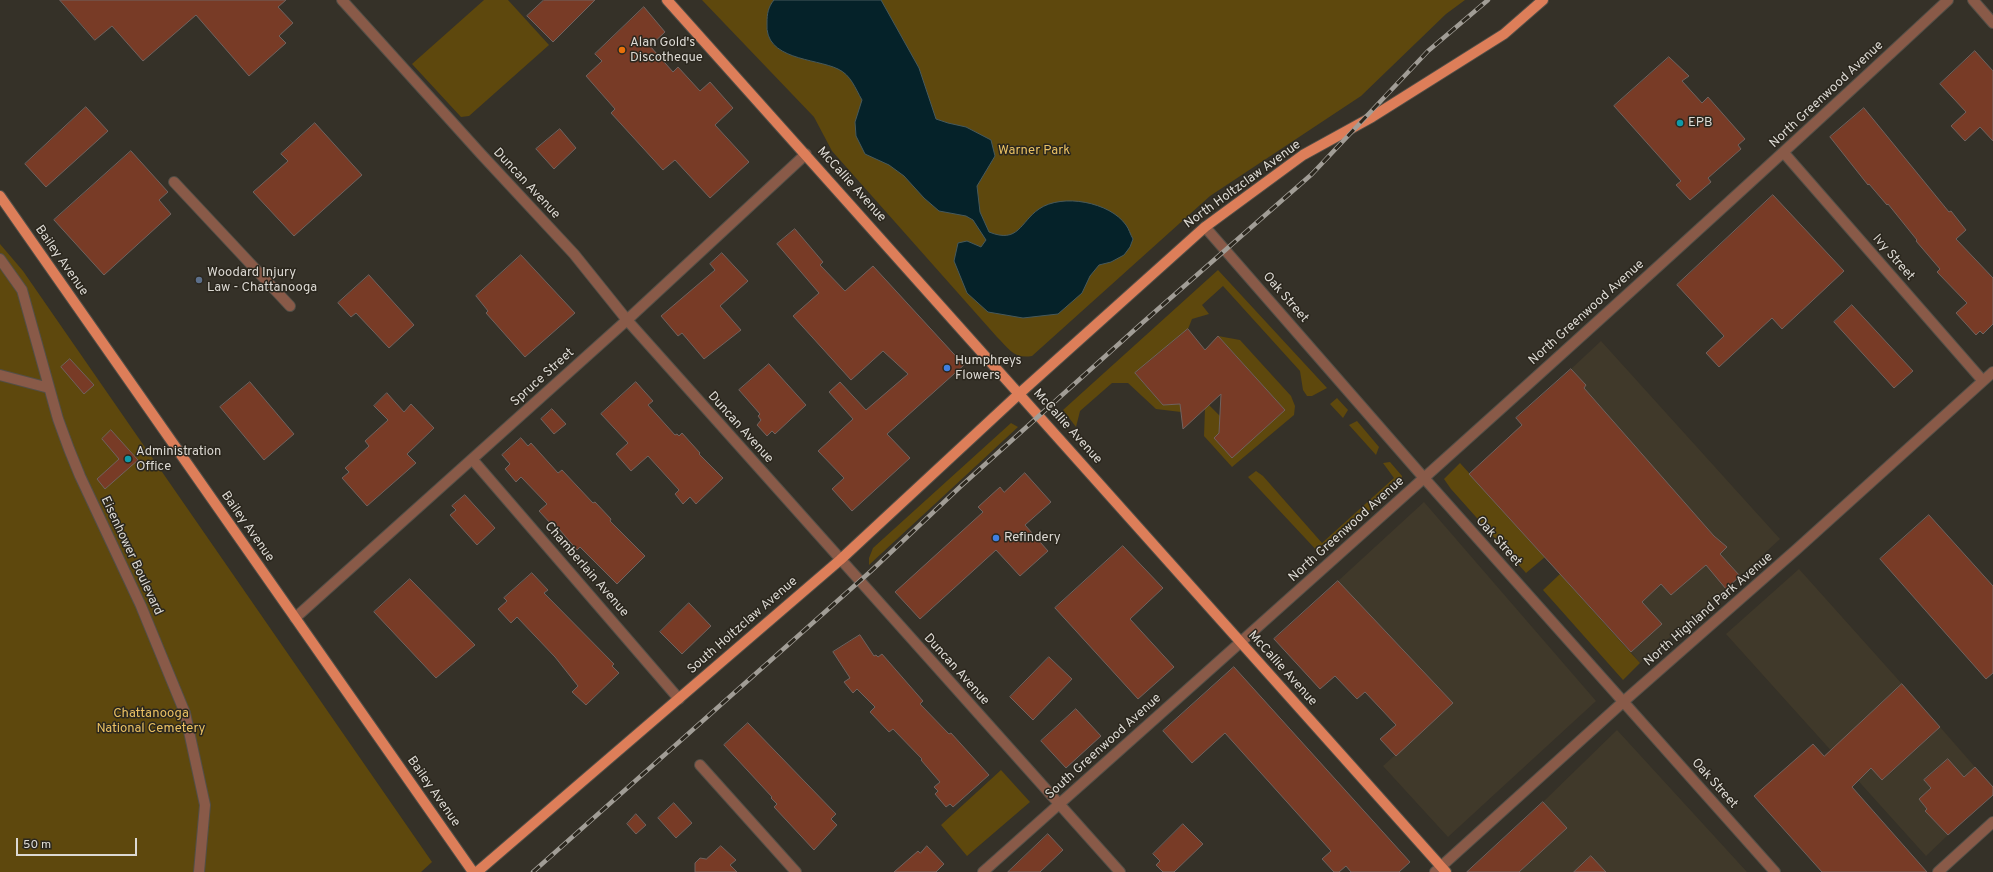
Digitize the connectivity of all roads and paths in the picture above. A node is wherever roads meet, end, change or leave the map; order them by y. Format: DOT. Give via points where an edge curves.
graph roads {
  1 [pos="342,0"];
  2 [pos="667,0"];
  3 [pos="1543,0"];
  4 [pos="1948,0"];
  5 [pos="1973,0"];
  6 [pos="1993,23"];
  7 [pos="1784,153"];
  8 [pos="806,154"];
  9 [pos="174,182"];
  10 [pos="0,196"];
  11 [pos="1205,227"];
  12 [pos="0,259"];
  13 [pos="290,306"];
  14 [pos="627,320"];
  15 [pos="1993,372"];
  16 [pos="0,375"];
  17 [pos="1983,381"];
  18 [pos="49,388"];
  19 [pos="1020,393"];
  20 [pos="472,459"];
  21 [pos="1424,478"];
  22 [pos="840,560"];
  23 [pos="295,618"];
  24 [pos="1241,642"];
  25 [pos="679,699"];
  26 [pos="1623,702"];
  27 [pos="700,765"];
  28 [pos="1059,805"];
  29 [pos="1993,822"];
  30 [pos="1441,870"];
  31 [pos="199,872"];
  32 [pos="473,872"];
  33 [pos="477,872"];
  34 [pos="796,872"];
  35 [pos="983,872"];
  36 [pos="1120,872"];
  37 [pos="1775,872"];
  38 [pos="1938,872"];
  1 -- 14 [label="street, Duncan Avenue" via="574,254"];
  2 -- 8 [label="main road, McCallie Avenue"];
  3 -- 11 [label="main road, North Holtzclaw Avenue" via="1504,34 1372,117 1303,155"];
  4 -- 7 [label="street, North Greenwood Avenue"];
  5 -- 6 [label="street"];
  7 -- 17 [label="street, Ivy Street"];
  7 -- 21 [label="street, North Greenwood Avenue"];
  8 -- 14 [label="street, Spruce Street"];
  8 -- 19 [label="main road, McCallie Avenue"];
  9 -- 13 [label="street"];
  10 -- 23 [label="main road, Bailey Avenue"];
  11 -- 19 [label="main road, North Holtzclaw Avenue"];
  11 -- 21 [label="street, Oak Street"];
  12 -- 18 [label="street, Eisenhower Boulevard" via="22,290"];
  14 -- 20 [label="street, Spruce Street"];
  14 -- 22 [label="street, Duncan Avenue"];
  15 -- 17 [label="street, North Highland Park Avenue"];
  16 -- 18 [label="street"];
  17 -- 26 [label="street, North Highland Park Avenue" via="1797,550"];
  18 -- 31 [label="street, Eisenhower Boulevard" via="80,476 141,606 185,712 205,805"];
  19 -- 22 [label="main road, South Holtzclaw Avenue"];
  19 -- 24 [label="main road, McCallie Avenue"];
  20 -- 23 [label="street, Spruce Street"];
  20 -- 25 [label="street, Chamberlain Avenue"];
  21 -- 24 [label="street, North Greenwood Avenue"];
  21 -- 26 [label="street, Oak Street"];
  22 -- 25 [label="main road, South Holtzclaw Avenue"];
  22 -- 28 [label="street, Duncan Avenue"];
  23 -- 32 [label="main road, Bailey Avenue"];
  24 -- 28 [label="street, South Greenwood Avenue"];
  24 -- 30 [label="main road, McCallie Avenue"];
  25 -- 33 [label="main road, South Holtzclaw Avenue"];
  26 -- 30 [label="street, North Highland Park Avenue"];
  26 -- 37 [label="street, Oak Street"];
  27 -- 34 [label="street"];
  28 -- 35 [label="street, South Greenwood Avenue"];
  28 -- 36 [label="street, Duncan Avenue"];
  29 -- 38 [label="street"];
}
